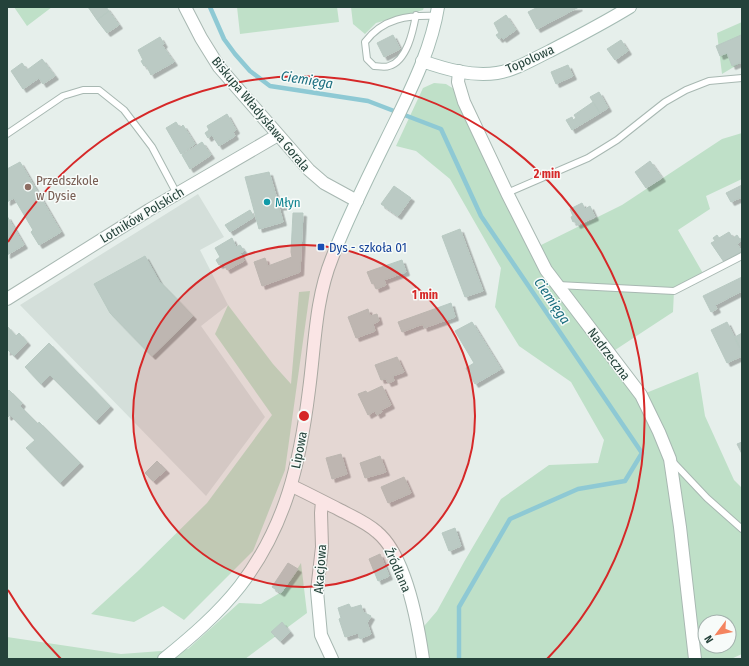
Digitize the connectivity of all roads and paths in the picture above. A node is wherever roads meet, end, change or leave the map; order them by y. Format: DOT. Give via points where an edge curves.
graph roads {
  1 [pos="185,7"];
  2 [pos="630,7"];
  3 [pos="437,11"];
  4 [pos="416,15"];
  5 [pos="422,61"];
  6 [pos="459,71"];
  7 [pos="742,78"];
  8 [pos="7,134"];
  9 [pos="278,135"];
  10 [pos="507,193"];
  11 [pos="177,194"];
  12 [pos="357,201"];
  13 [pos="742,256"];
  14 [pos="556,285"];
  15 [pos="7,299"];
  16 [pos="670,459"];
  17 [pos="292,486"];
  18 [pos="322,501"];
  19 [pos="742,529"];
  20 [pos="164,659"];
  21 [pos="332,659"];
  22 [pos="423,659"];
  23 [pos="695,659"];
  1 -- 9 [label="street, Biskupa Władysława Gorala" via="200,38 219,67"];
  2 -- 6 [label="street, Topolowa" via="513,69 488,74"];
  3 -- 4 [label="lane"];
  3 -- 5 [label="street, Lipowa" via="432,35"];
  4 -- 4 [label="lane" via="380,26 372,33 365,42 368,58 374,66 390,66 400,59 409,44"];
  5 -- 6 [label="street, Topolowa"];
  5 -- 12 [label="street, Lipowa"];
  6 -- 10 [label="street, Nadrzeczna" via="458,82 464,102"];
  7 -- 10 [label="lane" via="709,81 686,90 665,102 617,140 588,158"];
  8 -- 11 [label="lane" via="64,96 83,90 99,90 129,116 152,147"];
  9 -- 11 [label="street, Lotników Polskich"];
  9 -- 12 [label="street, Biskupa Władysława Gorala" via="313,175"];
  10 -- 14 [label="street, Nadrzeczna"];
  11 -- 15 [label="street, Lotników Polskich"];
  12 -- 17 [label="street, Lipowa" via="331,260 323,286 310,390"];
  13 -- 14 [label="lane" via="674,291"];
  14 -- 16 [label="street, Nadrzeczna" via="640,395"];
  16 -- 19 [label="lane" via="706,498"];
  16 -- 23 [label="street, Nadrzeczna"];
  17 -- 18 [label="street, Źródlana"];
  17 -- 20 [label="street, Lipowa" via="270,539 240,586 204,624"];
  18 -- 21 [label="street, Akacjowa" via="322,547 317,591 321,635"];
  18 -- 22 [label="street, Źródlana" via="378,532 388,545 398,562 414,609"];
}
